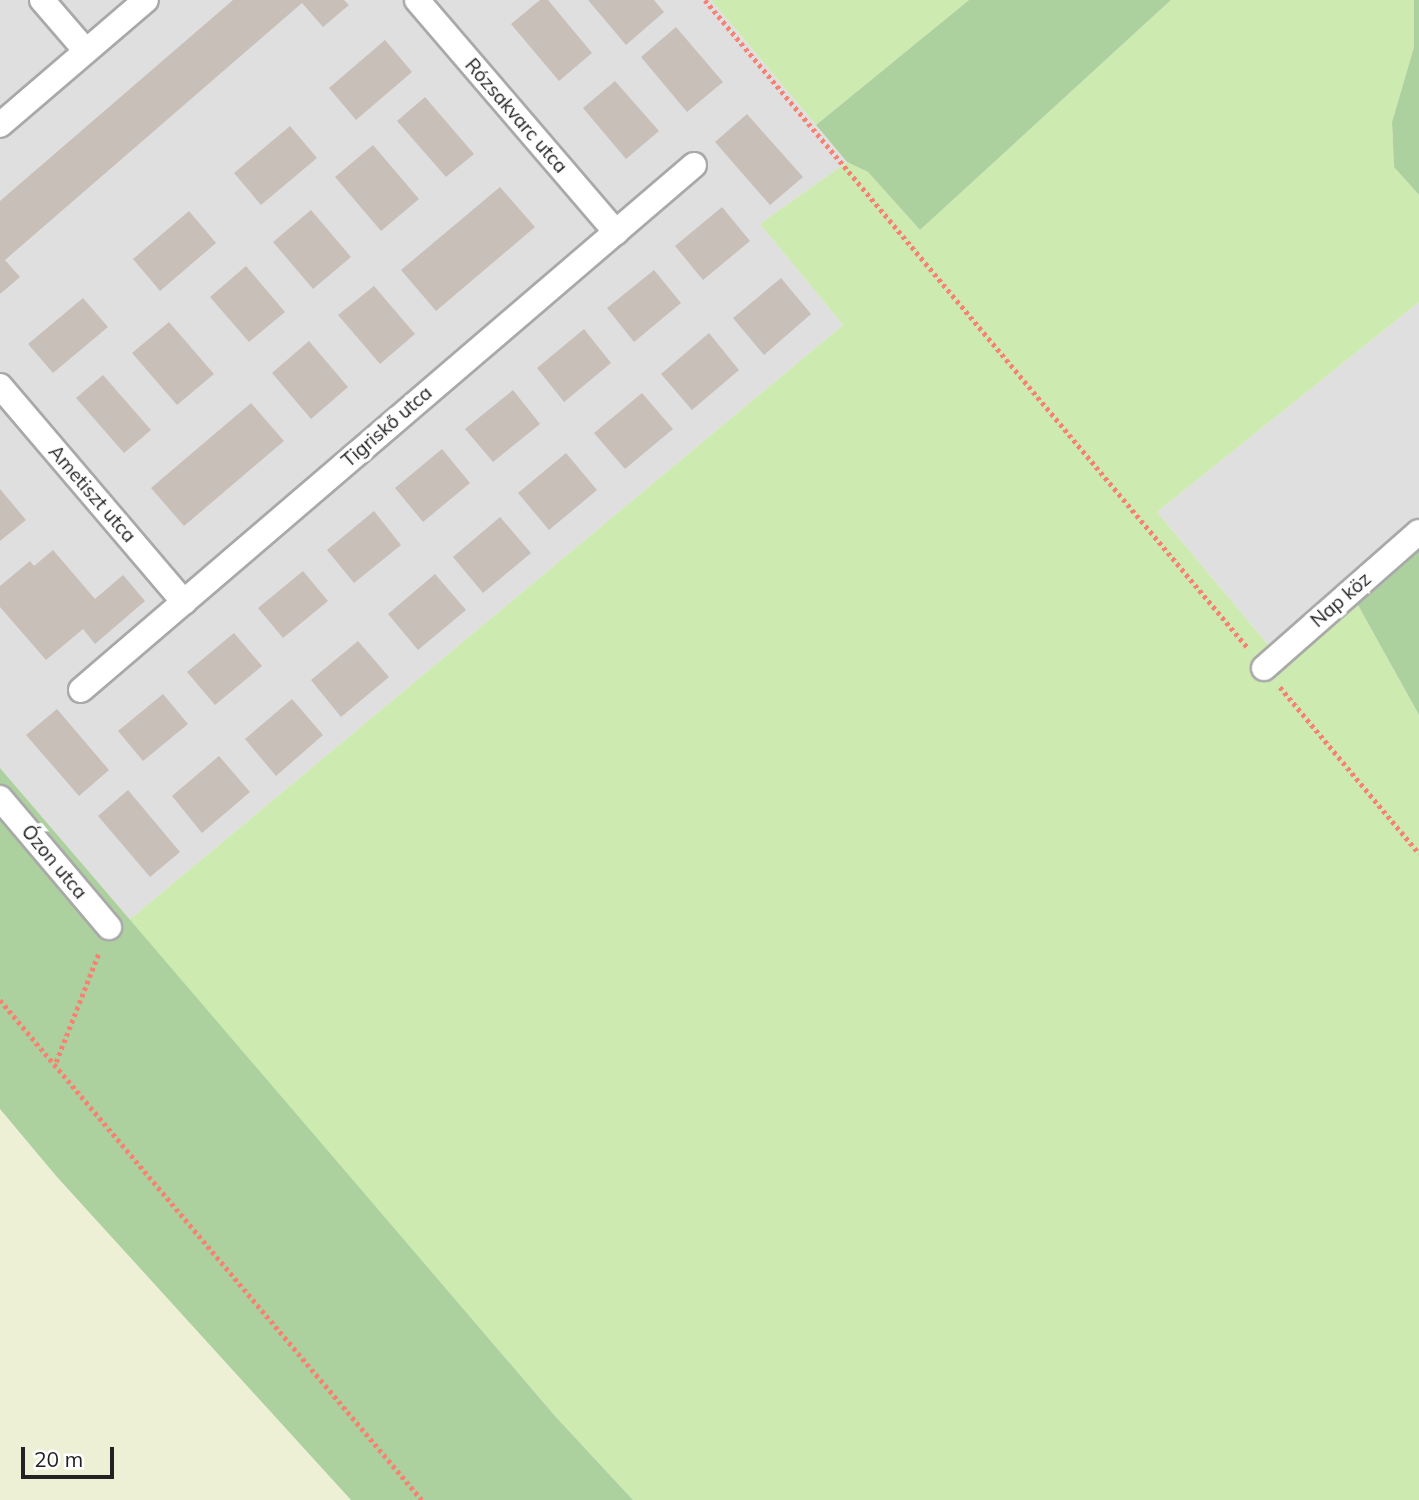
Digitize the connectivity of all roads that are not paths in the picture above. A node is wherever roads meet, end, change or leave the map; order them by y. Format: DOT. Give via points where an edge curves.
graph roads {
  1 [pos="42,0"];
  2 [pos="146,0"];
  3 [pos="417,0"];
  4 [pos="86,51"];
  5 [pos="0,125"];
  6 [pos="694,164"];
  7 [pos="616,232"];
  8 [pos="0,386"];
  9 [pos="1419,532"];
  10 [pos="184,602"];
  11 [pos="1264,668"];
  12 [pos="81,690"];
  13 [pos="0,798"];
  14 [pos="108,927"];
  1 -- 4 [label="street"];
  2 -- 4 [label="street"];
  3 -- 7 [label="street, Rózsakvarc utca"];
  4 -- 5 [label="street"];
  6 -- 7 [label="street, Tigriskő utca"];
  7 -- 10 [label="street, Tigriskő utca"];
  8 -- 10 [label="street, Ametiszt utca"];
  9 -- 11 [label="street, Nap köz"];
  10 -- 12 [label="street, Tigriskő utca"];
  13 -- 14 [label="street, Ózon utca"];
}
